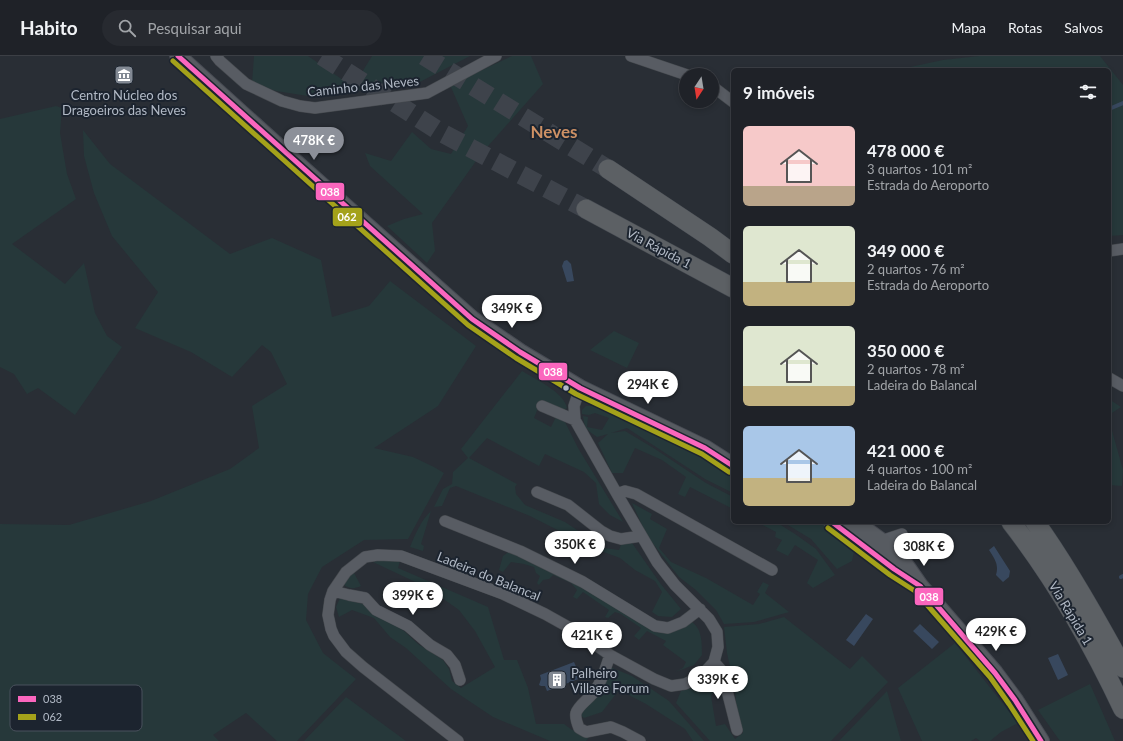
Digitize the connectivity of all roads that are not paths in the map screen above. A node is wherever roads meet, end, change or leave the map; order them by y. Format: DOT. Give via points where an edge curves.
graph roads {
  1 [pos="178,56"];
  2 [pos="216,56"];
  3 [pos="496,56"];
  4 [pos="631,56"];
  5 [pos="679,72"];
  6 [pos="719,91"];
  7 [pos="731,100"];
  8 [pos="608,169"];
  9 [pos="586,209"];
  10 [pos="1123,249"];
  11 [pos="1111,251"];
  12 [pos="731,253"];
  13 [pos="731,287"];
  14 [pos="1111,379"];
  15 [pos="1123,386"];
  16 [pos="580,388"];
  17 [pos="542,406"];
  18 [pos="575,420"];
  19 [pos="705,448"];
  20 [pos="731,455"];
  21 [pos="731,465"];
  22 [pos="538,492"];
  23 [pos="616,494"];
  24 [pos="446,521"];
  25 [pos="835,524"];
  26 [pos="840,524"];
  27 [pos="858,524"];
  28 [pos="1012,524"];
  29 [pos="1036,524"];
  30 [pos="641,536"];
  31 [pos="881,541"];
  32 [pos="904,563"];
  33 [pos="772,570"];
  34 [pos="920,586"];
  35 [pos="333,591"];
  36 [pos="700,609"];
  37 [pos="610,654"];
  38 [pos="714,662"];
  39 [pos="1123,668"];
  40 [pos="460,680"];
  41 [pos="1123,709"];
  42 [pos="737,730"];
  43 [pos="458,741"];
  44 [pos="640,741"];
  45 [pos="1041,741"];
  1 -- 16 [label="main road" via="472,319"];
  2 -- 3 [label="street, Caminho das Neves" via="246,84 282,101 315,108 427,93"];
  4 -- 5 [label="street"];
  6 -- 7 [label="street"];
  8 -- 12 [label="highway"];
  9 -- 13 [label="highway, Via Rápida 1"];
  10 -- 11 [label="street"];
  14 -- 15 [label="street"];
  16 -- 18 [label="street" via="574,406"];
  16 -- 19 [label="main road"];
  17 -- 18 [label="street"];
  18 -- 23 [label="street"];
  19 -- 20 [label="main road"];
  19 -- 21 [label="main road"];
  22 -- 30 [label="street" via="568,505 610,536 621,539"];
  23 -- 30 [label="street"];
  23 -- 33 [label="street" via="625,491 636,494"];
  24 -- 36 [label="street" via="583,582 655,626 668,628 683,622"];
  25 -- 34 [label="main road"];
  26 -- 31 [label="main road" via="866,537"];
  27 -- 31 [label="main road"];
  28 -- 41 [label="highway, Via Rápida 1" via="1045,568 1078,622"];
  29 -- 39 [label="highway, Via Rápida 1" via="1058,554"];
  30 -- 36 [label="street" via="675,585"];
  31 -- 32 [label="main road"];
  31 -- 32 [label="street" via="902,534"];
  32 -- 34 [label="main road"];
  34 -- 45 [label="main road" via="995,673"];
  35 -- 37 [label="street, Ladeira do Balancal" via="346,572 365,557 401,556 503,594 579,633"];
  35 -- 40 [label="street" via="365,598 376,610 408,626 430,645 447,654 455,665"];
  35 -- 43 [label="street, Ladeira do Balancal" via="328,615 334,636 346,652"];
  36 -- 38 [label="street" via="718,632"];
  37 -- 38 [label="street, Ladeira do Balancal" via="671,686 685,684 700,677"];
  37 -- 44 [label="street" via="596,689 576,713 578,728 586,732 611,727"];
  38 -- 42 [label="street" via="722,672"];
}
